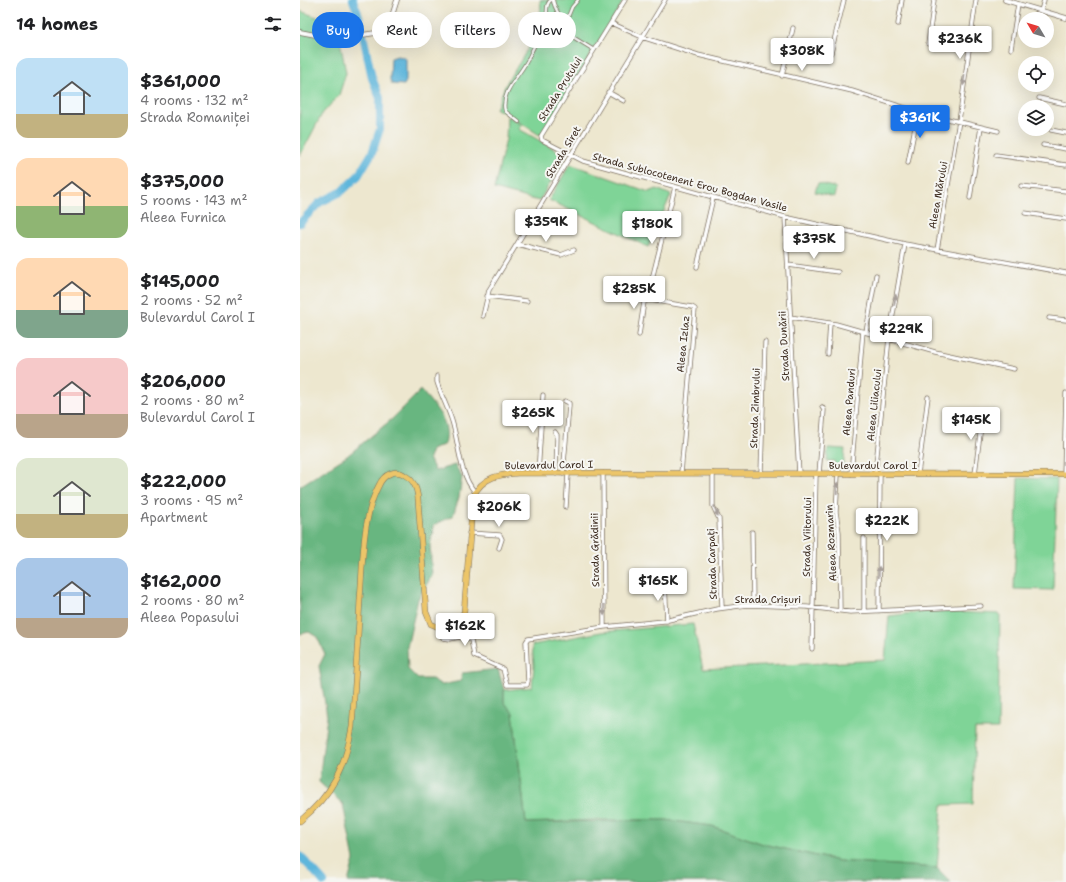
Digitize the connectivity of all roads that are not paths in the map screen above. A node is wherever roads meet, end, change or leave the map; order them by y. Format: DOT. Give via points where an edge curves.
graph roads {
  1 [pos="397,0"];
  2 [pos="578,0"];
  3 [pos="665,0"];
  4 [pos="844,0"];
  5 [pos="902,0"];
  6 [pos="934,0"];
  7 [pos="976,0"];
  8 [pos="1005,0"];
  9 [pos="1044,0"];
  10 [pos="549,1"];
  11 [pos="623,1"];
  12 [pos="1018,4"];
  13 [pos="1041,11"];
  14 [pos="558,12"];
  15 [pos="570,12"];
  16 [pos="1066,18"];
  17 [pos="611,23"];
  18 [pos="898,24"];
  19 [pos="793,28"];
  20 [pos="300,32"];
  21 [pos="642,37"];
  22 [pos="576,39"];
  23 [pos="928,44"];
  24 [pos="1011,49"];
  25 [pos="594,50"];
  26 [pos="831,53"];
  27 [pos="782,76"];
  28 [pos="608,92"];
  29 [pos="1039,98"];
  30 [pos="624,101"];
  31 [pos="1066,104"];
  32 [pos="918,112"];
  33 [pos="958,121"];
  34 [pos="518,122"];
  35 [pos="981,127"];
  36 [pos="998,131"];
  37 [pos="1054,131"];
  38 [pos="1066,134"];
  39 [pos="1043,145"];
  40 [pos="1066,149"];
  41 [pos="570,155"];
  42 [pos="996,155"];
  43 [pos="908,163"];
  44 [pos="1066,164"];
  45 [pos="1021,186"];
  46 [pos="675,187"];
  47 [pos="1066,191"];
  48 [pos="712,198"];
  49 [pos="970,198"];
  50 [pos="1025,213"];
  51 [pos="785,217"];
  52 [pos="1066,219"];
  53 [pos="517,244"];
  54 [pos="905,244"];
  55 [pos="574,250"];
  56 [pos="937,250"];
  57 [pos="788,265"];
  58 [pos="697,267"];
  59 [pos="838,272"];
  60 [pos="1066,273"];
  61 [pos="876,275"];
  62 [pos="487,296"];
  63 [pos="650,300"];
  64 [pos="527,301"];
  65 [pos="483,316"];
  66 [pos="790,317"];
  67 [pos="1049,318"];
  68 [pos="1066,320"];
  69 [pos="830,323"];
  70 [pos="865,332"];
  71 [pos="639,335"];
  72 [pos="888,338"];
  73 [pos="765,342"];
  74 [pos="828,354"];
  75 [pos="1014,370"];
  76 [pos="437,376"];
  77 [pos="1066,393"];
  78 [pos="543,395"];
  79 [pos="928,397"];
  80 [pos="565,401"];
  81 [pos="822,407"];
  82 [pos="983,410"];
  83 [pos="555,432"];
  84 [pos="538,473"];
  85 [pos="602,473"];
  86 [pos="681,473"];
  87 [pos="713,473"];
  88 [pos="761,473"];
  89 [pos="556,474"];
  90 [pos="565,474"];
  91 [pos="799,474"];
  92 [pos="817,474"];
  93 [pos="838,474"];
  94 [pos="851,474"];
  95 [pos="878,474"];
  96 [pos="918,474"];
  97 [pos="975,474"];
  98 [pos="1065,474"];
  99 [pos="475,492"];
  100 [pos="566,507"];
  101 [pos="752,532"];
  102 [pos="469,533"];
  103 [pos="864,538"];
  104 [pos="499,548"];
  105 [pos="666,583"];
  106 [pos="753,605"];
  107 [pos="981,606"];
  108 [pos="722,608"];
  109 [pos="814,608"];
  110 [pos="840,611"];
  111 [pos="864,611"];
  112 [pos="879,611"];
  113 [pos="667,621"];
  114 [pos="604,627"];
  115 [pos="438,628"];
  116 [pos="812,649"];
  117 [pos="302,819"];
  1 -- 20 [label="street" via="388,27 382,32 328,39"];
  2 -- 15 [label="street"];
  3 -- 21 [label="street, Strada Siret"];
  4 -- 26 [label="street"];
  5 -- 18 [label="street"];
  6 -- 23 [label="street"];
  7 -- 33 [label="street, Aleea Mărului, one-way"];
  8 -- 12 [label="street"];
  9 -- 13 [label="street"];
  10 -- 14 [label="street"];
  10 -- 34 [label="street" via="545,22 504,103 505,112"];
  11 -- 17 [label="street, Strada Prutului"];
  12 -- 13 [label="street"];
  12 -- 24 [label="street"];
  13 -- 16 [label="street"];
  17 -- 21 [label="street"];
  17 -- 25 [label="street, Strada Prutului"];
  19 -- 27 [label="street"];
  21 -- 27 [label="street" via="698,55"];
  21 -- 28 [label="street, Strada Siret"];
  22 -- 25 [label="street"];
  25 -- 41 [label="street, Strada Prutului" via="540,138"];
  27 -- 32 [label="street" via="852,91"];
  28 -- 30 [label="street"];
  28 -- 41 [label="street, Strada Siret"];
  29 -- 31 [label="street"];
  32 -- 33 [label="street"];
  32 -- 43 [label="street"];
  33 -- 35 [label="street"];
  33 -- 56 [label="street, Aleea Mărului"];
  35 -- 36 [label="street"];
  35 -- 49 [label="street"];
  37 -- 38 [label="street"];
  39 -- 40 [label="street"];
  41 -- 46 [label="street, Strada Sublocotenent Erou Bogdan Vasile"];
  41 -- 53 [label="street, Strada Siret"];
  42 -- 44 [label="street"];
  45 -- 47 [label="street"];
  46 -- 48 [label="street, Strada Sublocotenent Erou Bogdan Vasile"];
  46 -- 63 [label="street" via="648,295"];
  48 -- 51 [label="street, Strada Sublocotenent Erou Bogdan Vasile"];
  48 -- 58 [label="street"];
  50 -- 52 [label="street"];
  51 -- 54 [label="street, Strada Sublocotenent Erou Bogdan Vasile"];
  51 -- 57 [label="street, Strada Dunării"];
  53 -- 55 [label="street" via="560,255"];
  53 -- 62 [label="street, Strada Siret"];
  54 -- 56 [label="street, Strada Sublocotenent Erou Bogdan Vasile"];
  72 -- 54 [label="street, Aleea Liliacului, one-way"];
  56 -- 60 [label="street, Strada Sublocotenent Erou Bogdan Vasile"];
  57 -- 59 [label="street"];
  57 -- 66 [label="street, Strada Dunării"];
  61 -- 70 [label="street, Aleea Panduri"];
  62 -- 64 [label="street"];
  62 -- 65 [label="street, Strada Siret"];
  63 -- 71 [label="street" via="644,302"];
  63 -- 86 [label="street, Aleea Izlaz" via="695,309"];
  66 -- 69 [label="street"];
  66 -- 91 [label="street, Strada Dunării"];
  67 -- 68 [label="street"];
  69 -- 70 [label="street"];
  69 -- 74 [label="street"];
  70 -- 72 [label="street"];
  70 -- 94 [label="street, Aleea Panduri"];
  72 -- 75 [label="street"];
  72 -- 95 [label="street, Aleea Liliacului"];
  73 -- 88 [label="street, Strada Zimbrului"];
  76 -- 99 [label="street" via="469,484"];
  77 -- 98 [label="street"];
  78 -- 84 [label="street"];
  79 -- 96 [label="street"];
  80 -- 90 [label="street" via="569,403"];
  81 -- 92 [label="street, Strada Viitorului" via="824,410"];
  82 -- 97 [label="street"];
  83 -- 89 [label="street"];
  84 -- 89 [label="main road, Bulevardul Carol I"];
  84 -- 99 [label="main road, Bulevardul Carol I" via="496,476 484,482"];
  85 -- 86 [label="main road, Bulevardul Carol I"];
  85 -- 90 [label="main road, Bulevardul Carol I"];
  85 -- 114 [label="street, Strada Grădinii, one-way"];
  86 -- 87 [label="main road, Bulevardul Carol I"];
  87 -- 88 [label="main road, Bulevardul Carol I"];
  87 -- 108 [label="street, Strada Carpați, one-way" via="713,506 718,519"];
  88 -- 91 [label="main road, Bulevardul Carol I"];
  89 -- 90 [label="main road, Bulevardul Carol I"];
  90 -- 100 [label="street"];
  91 -- 92 [label="main road, Bulevardul Carol I"];
  92 -- 93 [label="main road, Bulevardul Carol I"];
  92 -- 109 [label="street, Strada Viitorului"];
  93 -- 94 [label="main road, Bulevardul Carol I"];
  110 -- 93 [label="street, Aleea Rozmarin, one-way" via="840,532 836,512"];
  94 -- 95 [label="main road, Bulevardul Carol I"];
  95 -- 96 [label="main road, Bulevardul Carol I"];
  112 -- 95 [label="street, Aleea Liliacului, one-way"];
  96 -- 97 [label="main road, Bulevardul Carol I"];
  97 -- 98 [label="main road, Bulevardul Carol I"];
  99 -- 102 [label="main road"];
  101 -- 106 [label="street"];
  102 -- 104 [label="street" via="500,536 502,538"];
  102 -- 115 [label="main road" via="464,612 456,625"];
  103 -- 111 [label="street"];
  105 -- 113 [label="street"];
  106 -- 108 [label="street, Strada Crișuri"];
  106 -- 109 [label="street, Strada Crișuri"];
  107 -- 112 [label="street, Strada Crișuri"];
  108 -- 113 [label="street, Strada Crișuri"];
  109 -- 110 [label="street, Strada Crișuri"];
  109 -- 116 [label="street, Strada Viitorului"];
  110 -- 111 [label="street, Strada Crișuri"];
  111 -- 112 [label="street, Strada Crișuri"];
  113 -- 114 [label="street, Strada Crișuri"];
  114 -- 115 [label="street, Strada Crișuri" via="526,640 526,686 507,686 503,669 474,656 473,642 469,638 465,636 446,639"];
  115 -- 117 [label="main road" via="429,621 426,612 417,492 414,483 408,477 393,472 384,477 378,486 366,533 352,727 347,754 331,789"];
}
